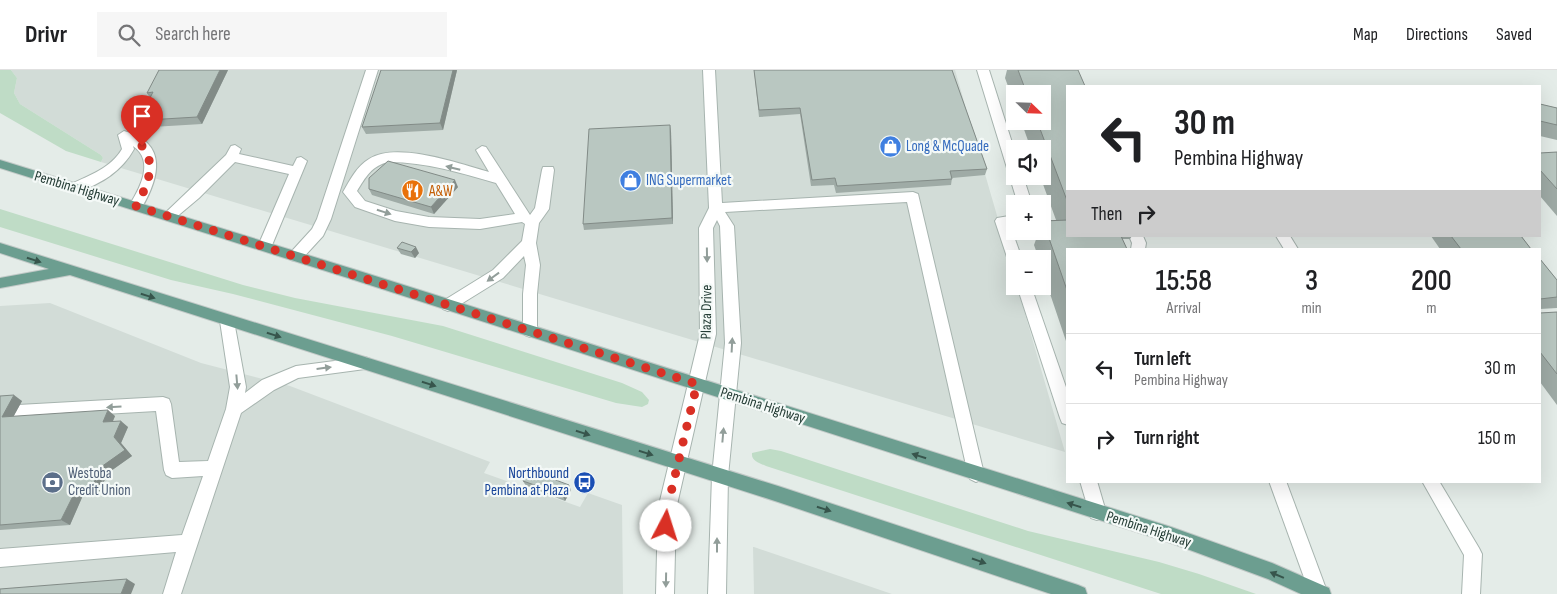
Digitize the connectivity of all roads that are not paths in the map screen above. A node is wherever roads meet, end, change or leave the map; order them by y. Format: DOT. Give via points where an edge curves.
graph roads {
  1 [pos="372,70"];
  2 [pos="709,70"];
  3 [pos="983,70"];
  4 [pos="1006,143"];
  5 [pos="482,150"];
  6 [pos="0,164"];
  7 [pos="548,170"];
  8 [pos="501,180"];
  9 [pos="76,187"];
  10 [pos="136,206"];
  11 [pos="716,208"];
  12 [pos="169,216"];
  13 [pos="528,219"];
  14 [pos="1006,221"];
  15 [pos="1006,233"];
  16 [pos="529,244"];
  17 [pos="265,246"];
  18 [pos="0,248"];
  19 [pos="296,256"];
  20 [pos="68,271"];
  21 [pos="0,283"];
  22 [pos="1027,295"];
  23 [pos="448,305"];
  24 [pos="227,321"];
  25 [pos="530,331"];
  26 [pos="366,363"];
  27 [pos="697,384"];
  28 [pos="727,394"];
  29 [pos="234,409"];
  30 [pos="1066,412"];
  31 [pos="0,413"];
  32 [pos="677,463"];
  33 [pos="214,468"];
  34 [pos="976,474"];
  35 [pos="720,476"];
  36 [pos="1089,483"];
  37 [pos="1278,483"];
  38 [pos="1431,483"];
  39 [pos="1096,512"];
  40 [pos="188,544"];
  41 [pos="0,558"];
  42 [pos="1320,593"];
  43 [pos="172,594"];
  44 [pos="665,594"];
  45 [pos="717,594"];
  46 [pos="1078,594"];
  47 [pos="1471,594"];
  1 -- 19 [label="street" via="324,219 318,232"];
  2 -- 11 [label="street, Plaza Drive"];
  3 -- 4 [label="street"];
  5 -- 8 [label="street"];
  6 -- 9 [label="main road, Pembina Highway"];
  7 -- 13 [label="street" via="542,209"];
  8 -- 13 [label="street"];
  8 -- 13 [label="street, one-way" via="397,156 376,160 360,174 350,192 360,204 395,216 429,222 480,224"];
  9 -- 10 [label="main road, Pembina Highway"];
  9 -- 10 [label="street" via="111,170 121,161 128,149 124,135 142,146 149,158 148,181"];
  10 -- 12 [label="main road, Pembina Highway"];
  11 -- 27 [label="street, Plaza Drive, one-way" via="706,228 708,334"];
  28 -- 11 [label="street, Plaza Drive, one-way" via="733,343 727,226"];
  11 -- 34 [label="street" via="913,197"];
  12 -- 17 [label="main road, Pembina Highway"];
  12 -- 17 [label="street" via="234,153 299,166"];
  13 -- 16 [label="street"];
  14 -- 15 [label="street" via="1002,221"];
  16 -- 23 [label="street, one-way" via="498,274"];
  16 -- 25 [label="street" via="533,265"];
  17 -- 19 [label="main road, Pembina Highway"];
  18 -- 20 [label="main road, one-way"];
  19 -- 23 [label="main road, Pembina Highway"];
  20 -- 21 [label="main road"];
  20 -- 24 [label="main road, one-way"];
  22 -- 30 [label="street"];
  23 -- 25 [label="main road, Pembina Highway"];
  24 -- 26 [label="main road, one-way"];
  24 -- 29 [label="street, one-way" via="238,387"];
  25 -- 27 [label="main road, Pembina Highway"];
  29 -- 26 [label="street, one-way" via="296,372"];
  26 -- 32 [label="main road, one-way"];
  27 -- 28 [label="main road, Pembina Highway"];
  27 -- 32 [label="street, Plaza Drive"];
  34 -- 28 [label="main road, Pembina Highway, one-way"];
  35 -- 28 [label="street, Plaza Drive, one-way"];
  29 -- 33 [label="street"];
  33 -- 31 [label="street, one-way" via="172,470 163,404"];
  32 -- 35 [label="main road"];
  32 -- 44 [label="street, Plaza Drive, one-way" via="667,509"];
  33 -- 40 [label="street"];
  39 -- 34 [label="main road, Pembina Highway, one-way"];
  45 -- 35 [label="street, Plaza Drive, one-way"];
  35 -- 46 [label="main road, one-way"];
  36 -- 39 [label="street"];
  37 -- 42 [label="street"];
  38 -- 47 [label="street" via="1473,554"];
  42 -- 39 [label="main road, Pembina Highway, one-way" via="1190,542"];
  40 -- 41 [label="street"];
  40 -- 43 [label="street"];
}
